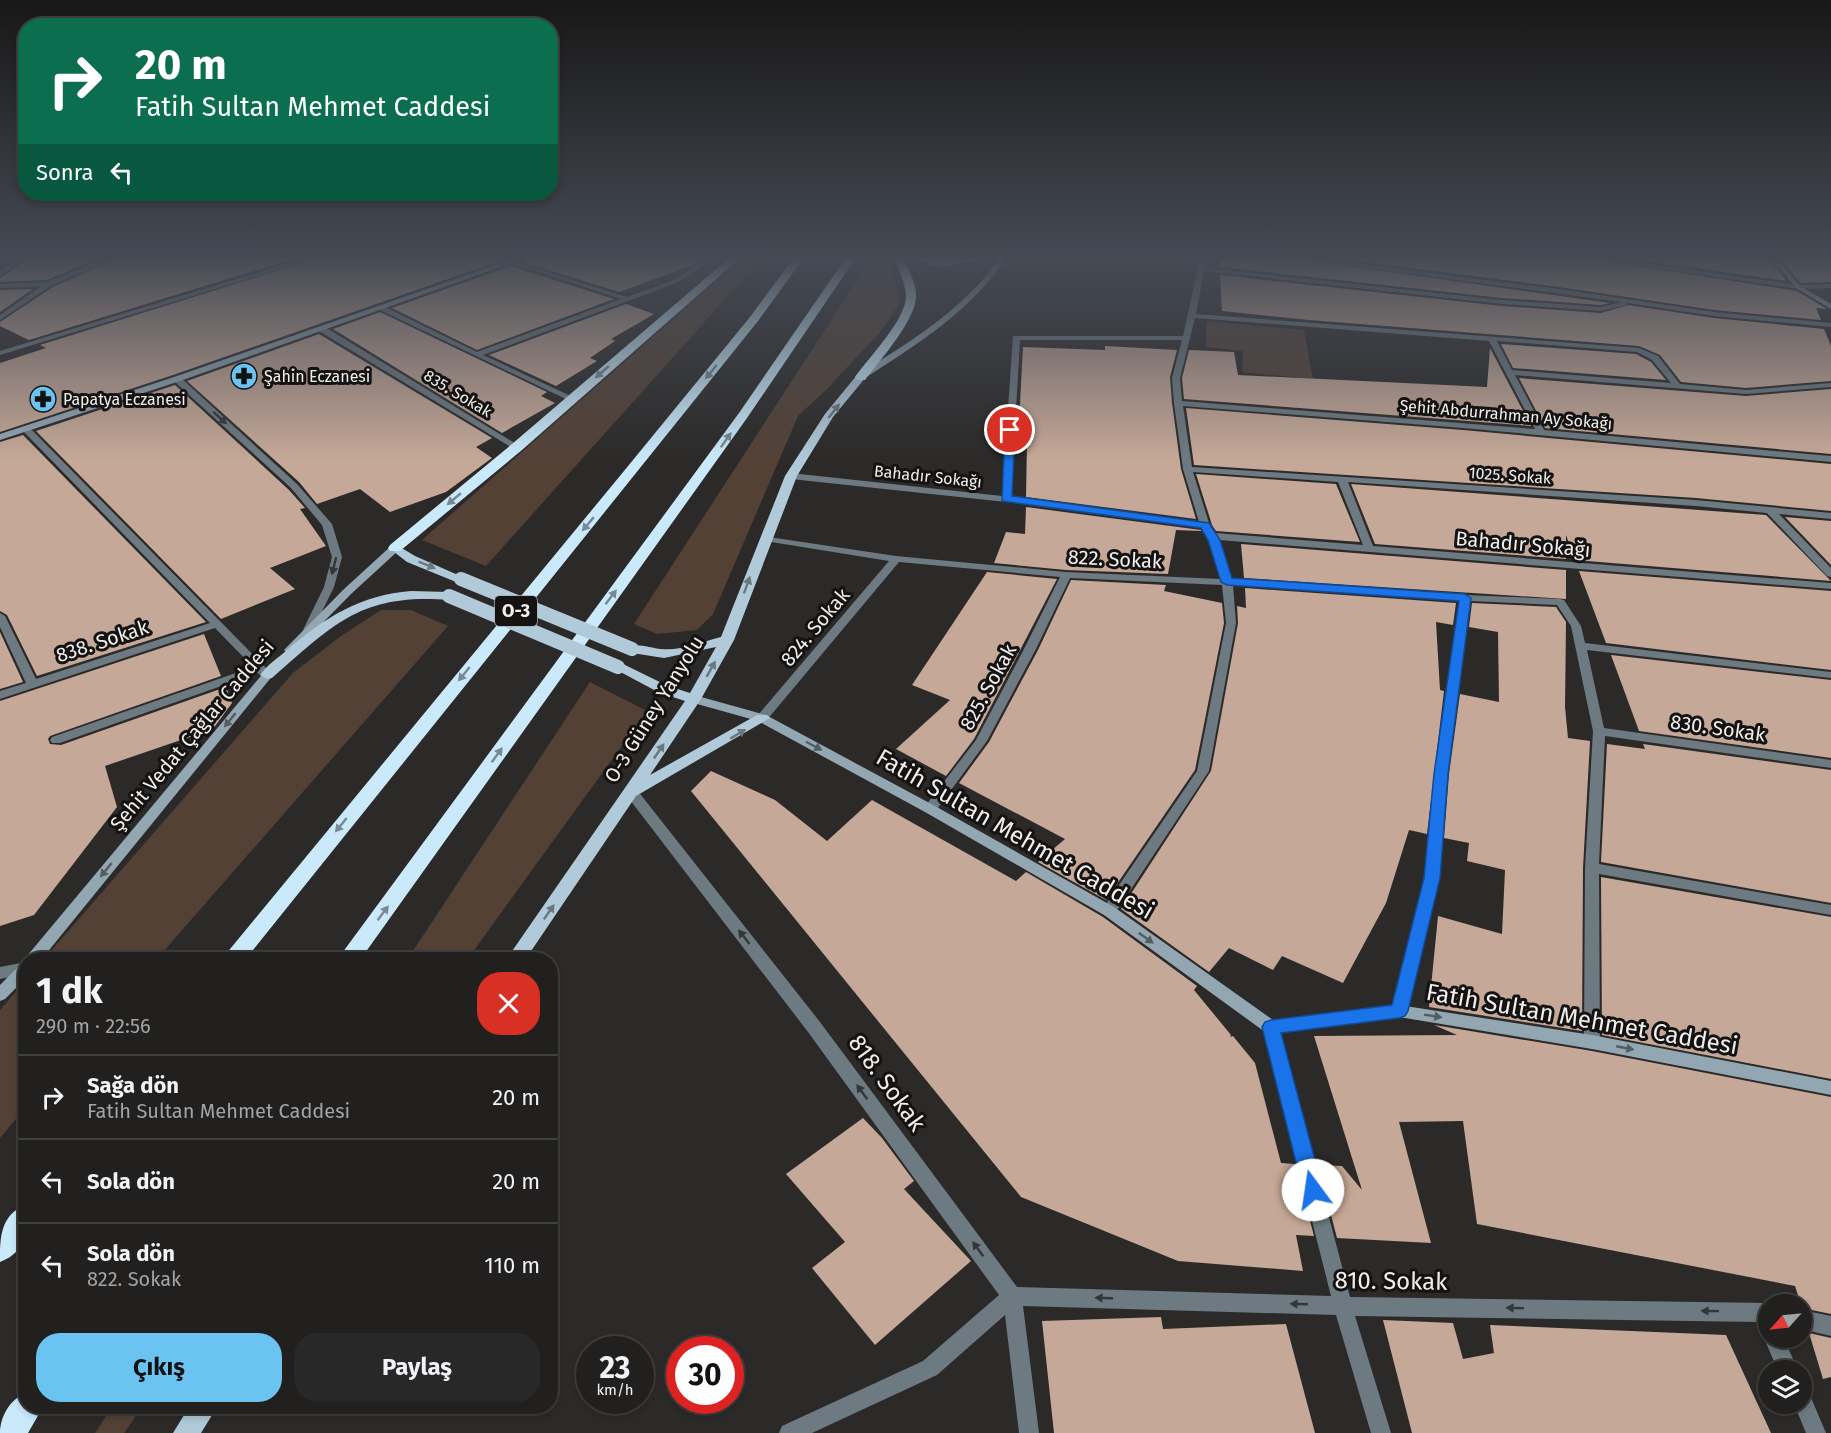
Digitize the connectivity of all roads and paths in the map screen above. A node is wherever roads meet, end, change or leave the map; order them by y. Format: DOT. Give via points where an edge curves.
graph roads {
  1 [pos="89,326"];
  2 [pos="328,326"];
  3 [pos="418,326"];
  4 [pos="554,326"];
  5 [pos="656,326"];
  6 [pos="748,326"];
  7 [pos="806,326"];
  8 [pos="897,326"];
  9 [pos="940,326"];
  10 [pos="1189,326"];
  11 [pos="1321,326"];
  12 [pos="322,328"];
  13 [pos="1186,338"];
  14 [pos="1492,339"];
  15 [pos="0,353"];
  16 [pos="478,354"];
  17 [pos="1509,372"];
  18 [pos="861,377"];
  19 [pos="177,379"];
  20 [pos="1676,384"];
  21 [pos="1831,385"];
  22 [pos="570,399"];
  23 [pos="1178,403"];
  24 [pos="26,429"];
  25 [pos="1541,432"];
  26 [pos="0,437"];
  27 [pos="516,447"];
  28 [pos="1831,459"];
  29 [pos="1188,469"];
  30 [pos="791,476"];
  31 [pos="1342,480"];
  32 [pos="1006,499"];
  33 [pos="1770,510"];
  34 [pos="1831,516"];
  35 [pos="1205,525"];
  36 [pos="1211,536"];
  37 [pos="765,538"];
  38 [pos="395,548"];
  39 [pos="1369,549"];
  40 [pos="896,559"];
  41 [pos="1831,574"];
  42 [pos="1066,575"];
  43 [pos="1227,582"];
  44 [pos="1831,586"];
  45 [pos="1465,598"];
  46 [pos="1,621"];
  47 [pos="216,624"];
  48 [pos="308,630"];
  49 [pos="727,640"];
  50 [pos="1581,646"];
  51 [pos="264,671"];
  52 [pos="1831,675"];
  53 [pos="32,683"];
  54 [pos="0,695"];
  55 [pos="694,699"];
  56 [pos="762,718"];
  57 [pos="1599,731"];
  58 [pos="56,740"];
  59 [pos="1831,764"];
  60 [pos="632,793"];
  61 [pos="930,809"];
  62 [pos="1592,868"];
  63 [pos="1831,910"];
  64 [pos="1109,911"];
  65 [pos="38,952"];
  66 [pos="239,952"];
  67 [pos="354,952"];
  68 [pos="521,952"];
  69 [pos="18,970"];
  70 [pos="0,973"];
  71 [pos="18,976"];
  72 [pos="0,995"];
  73 [pos="1399,1011"];
  74 [pos="1271,1027"];
  75 [pos="1592,1042"];
  76 [pos="1831,1088"];
  77 [pos="18,1227"];
  78 [pos="0,1249"];
  79 [pos="1012,1296"];
  80 [pos="1343,1305"];
  81 [pos="1758,1317"];
  82 [pos="1812,1322"];
  83 [pos="1831,1326"];
  84 [pos="23,1414"];
  85 [pos="199,1414"];
  86 [pos="1808,1414"];
  87 [pos="10,1433"];
  88 [pos="186,1433"];
  89 [pos="789,1433"];
  90 [pos="1029,1433"];
  91 [pos="1381,1433"];
  92 [pos="1816,1433"];
  1 -- 15 [label="street"];
  2 -- 12 [label="main road"];
  3 -- 16 [label="street"];
  4 -- 16 [label="street"];
  5 -- 22 [label="highway, one-way"];
  6 -- 66 [label="highway, O-3, one-way"];
  67 -- 7 [label="highway, one-way"];
  8 -- 18 [label="highway"];
  9 -- 18 [label="main road"];
  10 -- 13 [label="street"];
  11 -- 14 [label="street"];
  12 -- 19 [label="main road"];
  12 -- 27 [label="street, 835. Sokak"];
  13 -- 23 [label="street" via="1176,378"];
  13 -- 32 [label="street" via="1016,338"];
  14 -- 17 [label="street"];
  14 -- 20 [label="street" via="1639,350 1655,358"];
  16 -- 22 [label="street"];
  17 -- 20 [label="street"];
  17 -- 25 [label="street"];
  30 -- 18 [label="main road, O-3 Güney Yanyolu, one-way" via="829,416"];
  19 -- 24 [label="main road"];
  19 -- 48 [label="street, one-way" via="294,486 327,524 337,557 329,587"];
  20 -- 21 [label="street" via="1746,392"];
  22 -- 27 [label="highway"];
  23 -- 25 [label="street, Şehit Abdurrahman Ay Sokağı"];
  23 -- 29 [label="street"];
  24 -- 26 [label="main road"];
  24 -- 47 [label="street"];
  25 -- 28 [label="street, Şehit Abdurrahman Ay Sokağı"];
  27 -- 38 [label="highway, one-way"];
  29 -- 31 [label="street, 1025. Sokak"];
  29 -- 35 [label="street"];
  30 -- 32 [label="street, Bahadır Sokağı"];
  30 -- 37 [label="main road, O-3 Güney Yanyolu"];
  31 -- 33 [label="street, 1025. Sokak"];
  31 -- 39 [label="street"];
  32 -- 35 [label="street, Bahadır Sokağı"];
  33 -- 34 [label="street, 1025. Sokak"];
  33 -- 41 [label="street"];
  35 -- 36 [label="street"];
  36 -- 39 [label="street, Bahadır Sokağı"];
  36 -- 43 [label="street"];
  37 -- 40 [label="street, 822. Sokak"];
  49 -- 37 [label="main road, O-3 Güney Yanyolu, one-way"];
  38 -- 48 [label="main road, Şehit Vedat Çağlar Caddesi"];
  38 -- 49 [label="main road, one-way, bridge" via="411,559 632,649 664,654"];
  39 -- 44 [label="street, Bahadır Sokağı"];
  40 -- 42 [label="street, 822. Sokak"];
  40 -- 56 [label="street, 824. Sokak"];
  42 -- 43 [label="street, 822. Sokak"];
  42 -- 61 [label="street, 825. Sokak" via="981,741"];
  43 -- 45 [label="street, 822. Sokak"];
  43 -- 64 [label="street" via="1231,623 1203,771"];
  45 -- 50 [label="street, 822. Sokak" via="1560,602 1576,626"];
  45 -- 73 [label="street" via="1441,774 1432,878"];
  46 -- 53 [label="street"];
  47 -- 51 [label="street"];
  47 -- 53 [label="street, 838. Sokak"];
  48 -- 51 [label="main road, Şehit Vedat Çağlar Caddesi"];
  55 -- 49 [label="main road, O-3 Güney Yanyolu, one-way"];
  50 -- 52 [label="street"];
  50 -- 57 [label="street"];
  51 -- 55 [label="main road, bridge" via="351,610 391,596 421,593 449,596"];
  51 -- 58 [label="street"];
  51 -- 65 [label="main road, Şehit Vedat Çağlar Caddesi, one-way"];
  53 -- 54 [label="street, 838. Sokak"];
  55 -- 56 [label="main road, Fatih Sultan Mehmet Caddesi"];
  60 -- 55 [label="main road, O-3 Güney Yanyolu, one-way"];
  60 -- 56 [label="main road, one-way"];
  56 -- 61 [label="main road, Fatih Sultan Mehmet Caddesi, one-way"];
  57 -- 59 [label="street, 830. Sokak"];
  57 -- 62 [label="street"];
  68 -- 60 [label="main road, O-3 Güney Yanyolu, one-way"];
  79 -- 60 [label="street, 818. Sokak, one-way" via="814,1027"];
  61 -- 64 [label="main road, Fatih Sultan Mehmet Caddesi"];
  62 -- 63 [label="street"];
  62 -- 75 [label="street"];
  64 -- 74 [label="main road, Fatih Sultan Mehmet Caddesi, one-way"];
  69 -- 70 [label="street"];
  71 -- 72 [label="main road"];
  73 -- 74 [label="main road, Fatih Sultan Mehmet Caddesi"];
  73 -- 75 [label="main road, Fatih Sultan Mehmet Caddesi, one-way"];
  74 -- 80 [label="street"];
  75 -- 76 [label="main road, Fatih Sultan Mehmet Caddesi, one-way"];
  77 -- 78 [label="highway"];
  80 -- 79 [label="street, 810. Sokak, one-way"];
  79 -- 89 [label="street" via="930,1368"];
  79 -- 90 [label="street, 818. Sokak"];
  81 -- 80 [label="street, 810. Sokak, one-way"];
  80 -- 91 [label="street"];
  82 -- 83 [label="street"];
  84 -- 87 [label="highway"];
  85 -- 88 [label="main road"];
  86 -- 92 [label="street"];
}
